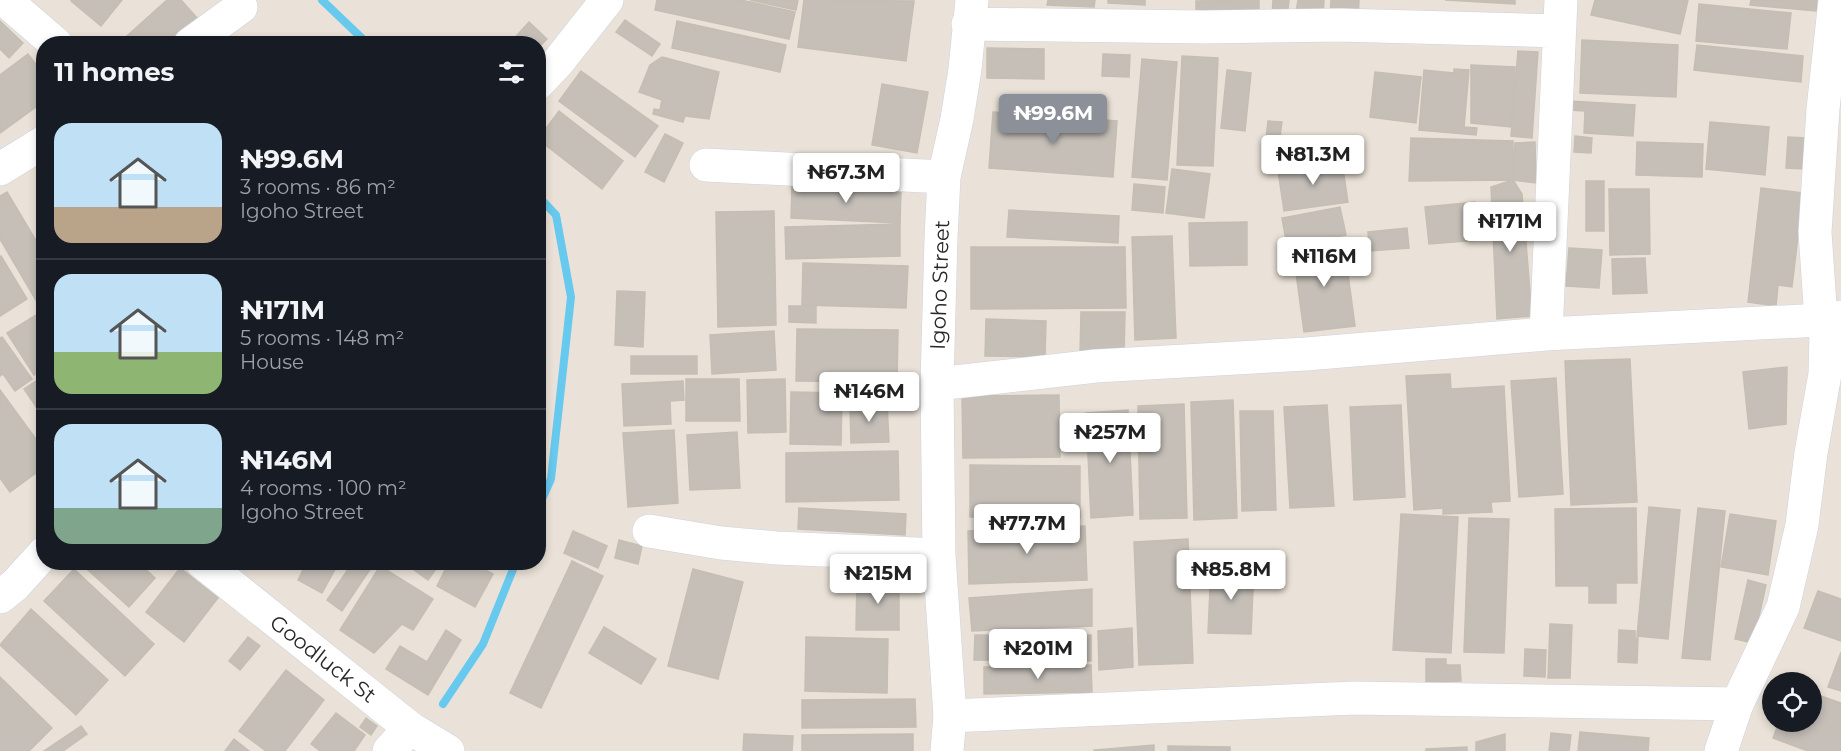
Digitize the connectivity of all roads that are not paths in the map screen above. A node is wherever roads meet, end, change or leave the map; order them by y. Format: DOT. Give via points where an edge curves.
graph roads {
  1 [pos="5,0"];
  2 [pos="607,0"];
  3 [pos="1834,0"];
  4 [pos="241,7"];
  5 [pos="970,12"];
  6 [pos="1560,16"];
  7 [pos="47,36"];
  8 [pos="201,36"];
  9 [pos="546,75"];
  10 [pos="36,147"];
  11 [pos="706,165"];
  12 [pos="0,169"];
  13 [pos="944,177"];
  14 [pos="1831,319"];
  15 [pos="1546,334"];
  16 [pos="937,384"];
  17 [pos="649,531"];
  18 [pos="939,555"];
  19 [pos="36,562"];
  20 [pos="212,570"];
  21 [pos="0,597"];
  22 [pos="1737,704"];
  23 [pos="950,716"];
  24 [pos="410,728"];
  25 [pos="389,751"];
  26 [pos="447,751"];
  27 [pos="947,751"];
  28 [pos="1721,751"];
  1 -- 7 [label="street"];
  2 -- 9 [label="street"];
  3 -- 14 [label="street" via="1822,109 1815,232"];
  4 -- 8 [label="street"];
  5 -- 6 [label="street" via="1203,27"];
  5 -- 13 [label="street, Igoho Street" via="965,69"];
  6 -- 15 [label="street"];
  10 -- 12 [label="street"];
  11 -- 13 [label="street"];
  13 -- 16 [label="street, Igoho Street"];
  14 -- 15 [label="street"];
  14 -- 22 [label="street" via="1802,525 1783,607"];
  15 -- 16 [label="street" via="1095,366"];
  16 -- 18 [label="street, Igoho Street"];
  17 -- 18 [label="street" via="755,546"];
  18 -- 23 [label="street, Igoho Street"];
  19 -- 21 [label="street"];
  20 -- 24 [label="street, Goodluck St"];
  22 -- 23 [label="street" via="1354,698"];
  22 -- 28 [label="street"];
  23 -- 27 [label="street, Igoho Street"];
  24 -- 25 [label="street"];
  24 -- 26 [label="street, Goodluck St"];
}
